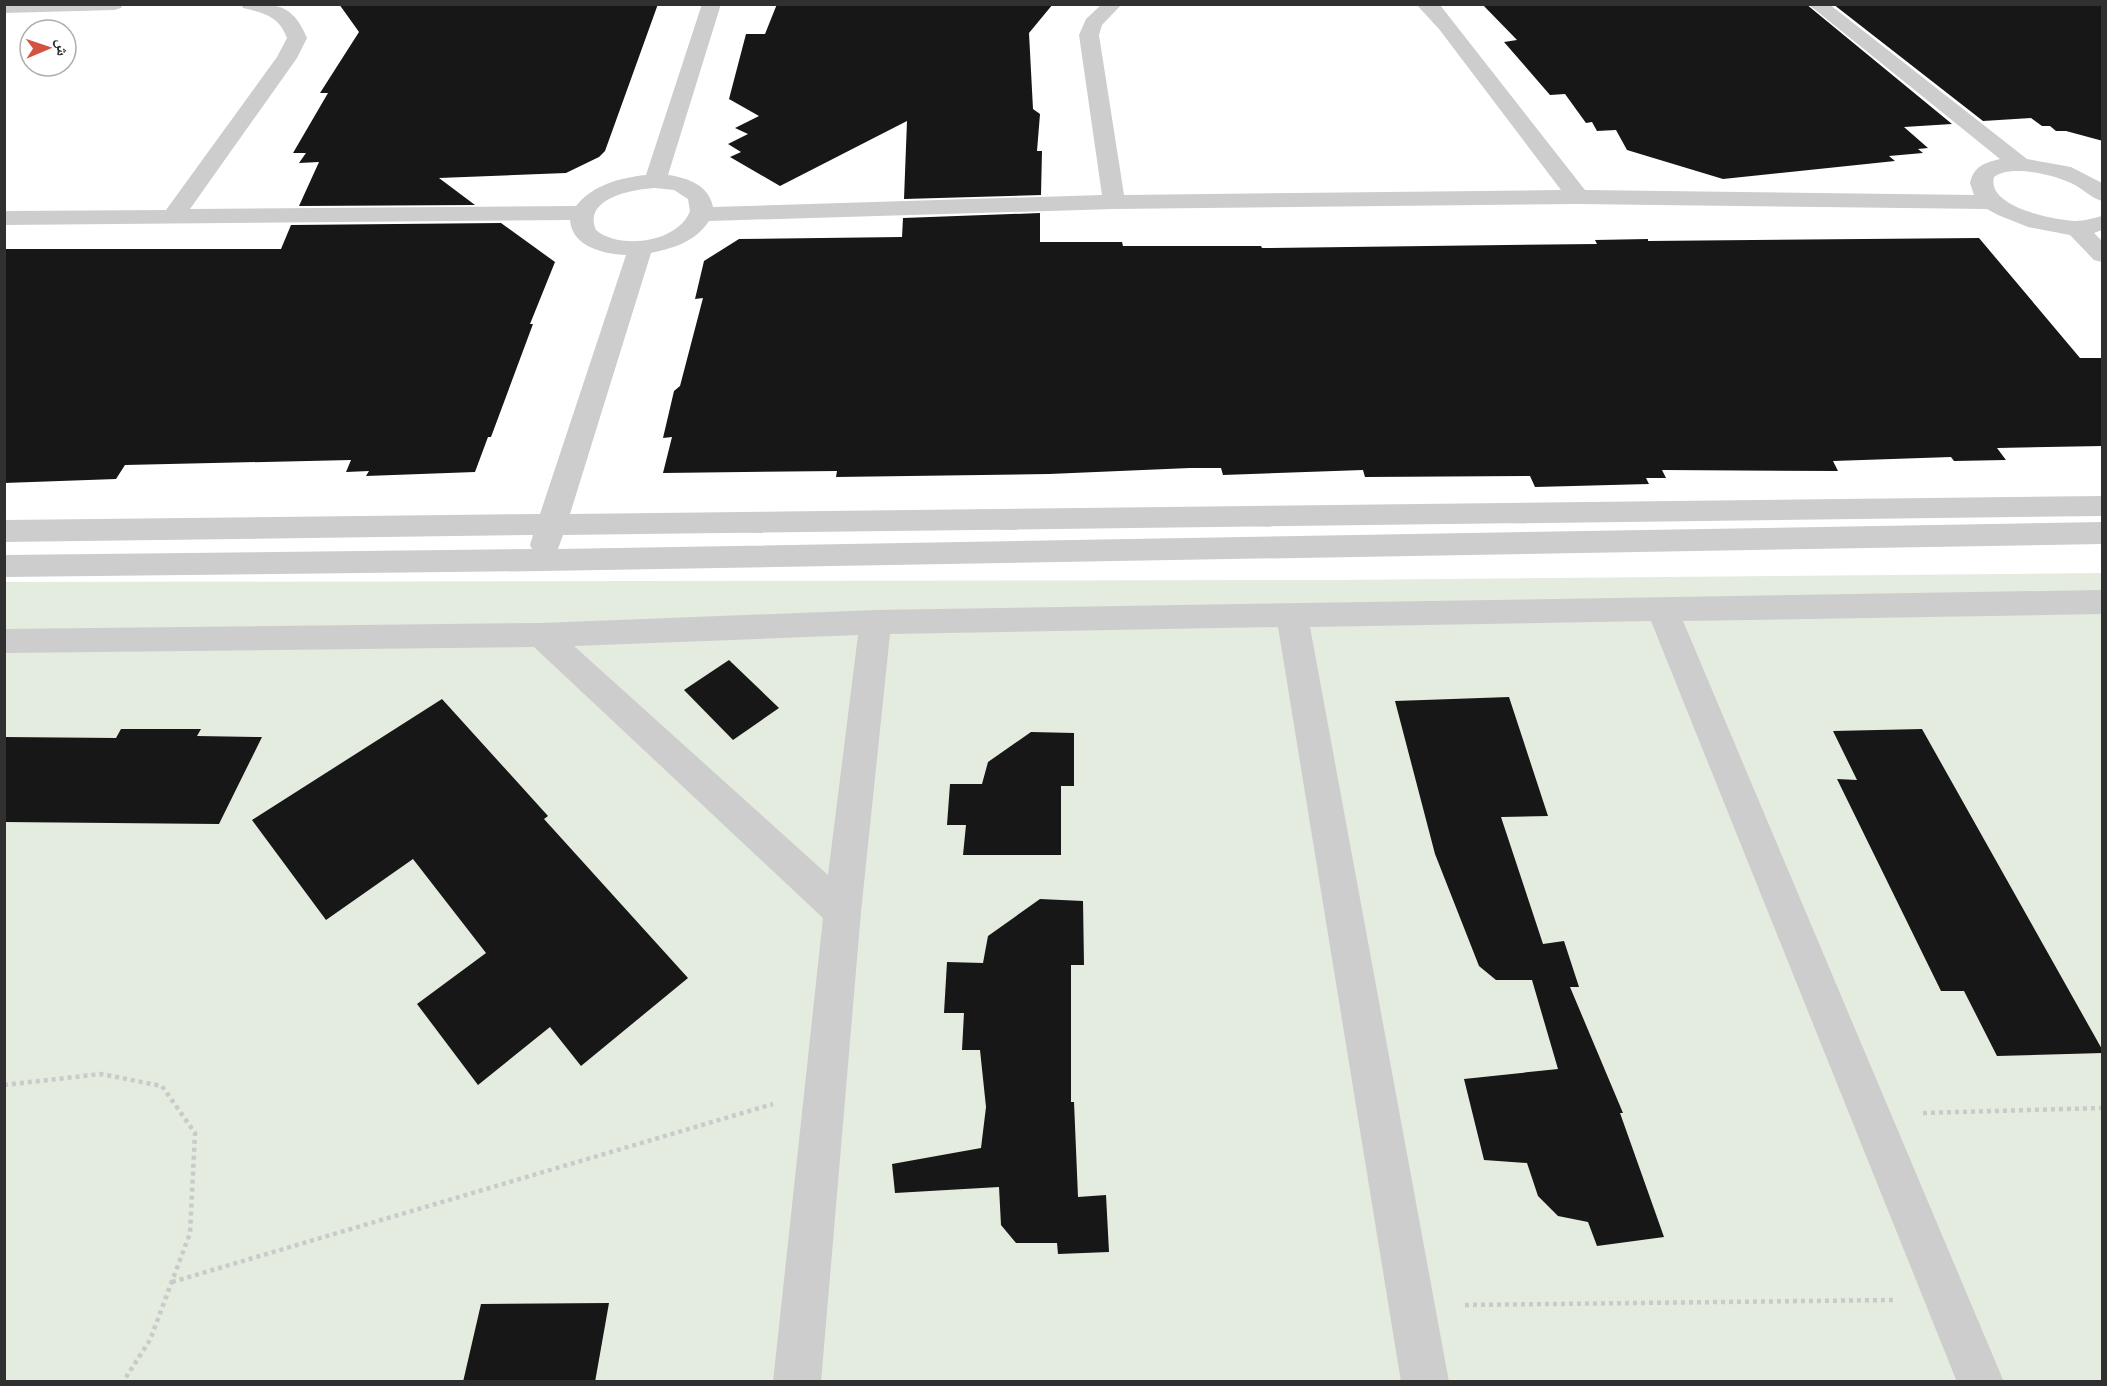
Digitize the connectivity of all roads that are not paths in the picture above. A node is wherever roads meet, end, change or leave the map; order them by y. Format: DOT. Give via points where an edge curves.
graph roads {
  1 [pos="114,4"];
  2 [pos="249,4"];
  3 [pos="712,4"];
  4 [pos="1113,4"];
  5 [pos="1425,4"];
  6 [pos="1817,4"];
  7 [pos="4,7"];
  8 [pos="2020,164"];
  9 [pos="655,181"];
  10 [pos="2103,194"];
  11 [pos="1578,197"];
  12 [pos="1114,202"];
  13 [pos="1994,202"];
  14 [pos="582,213"];
  15 [pos="702,214"];
  16 [pos="174,215"];
  17 [pos="4,218"];
  18 [pos="2103,223"];
  19 [pos="2077,228"];
  20 [pos="641,247"];
  21 [pos="2103,255"];
  22 [pos="2103,506"];
  23 [pos="550,525"];
  24 [pos="4,531"];
  25 [pos="2103,533"];
  26 [pos="542,560"];
  27 [pos="4,566"];
  28 [pos="2101,604"];
  29 [pos="1662,609"];
  30 [pos="1292,615"];
  31 [pos="875,622"];
  32 [pos="541,635"];
  33 [pos="4,641"];
  34 [pos="842,912"];
  35 [pos="797,1382"];
  36 [pos="1425,1382"];
  37 [pos="1981,1382"];
  1 -- 7 [label="street"];
  2 -- 16 [label="street" via="270,8 291,21 297,38 287,58"];
  3 -- 9 [label="street"];
  4 -- 12 [label="street" via="1093,23 1089,34"];
  5 -- 11 [label="street" via="1446,25"];
  6 -- 8 [label="street"];
  8 -- 10 [label="street" via="2061,171"];
  8 -- 13 [label="street" via="1991,168 1984,175 1981,183"];
  9 -- 14 [label="street" via="602,194"];
  9 -- 15 [label="street" via="673,182 697,194"];
  11 -- 12 [label="street"];
  11 -- 13 [label="street"];
  12 -- 15 [label="street"];
  13 -- 19 [label="street" via="2023,218"];
  14 -- 16 [label="street"];
  14 -- 20 [label="street" via="580,224 595,241 610,246"];
  15 -- 20 [label="street" via="684,234"];
  16 -- 17 [label="street"];
  18 -- 19 [label="street"];
  19 -- 21 [label="street"];
  20 -- 23 [label="street"];
  22 -- 23 [label="street"];
  23 -- 24 [label="street"];
  23 -- 26 [label="street"];
  25 -- 26 [label="street"];
  26 -- 27 [label="street"];
  28 -- 29 [label="street"];
  29 -- 30 [label="street"];
  29 -- 37 [label="street"];
  30 -- 31 [label="street"];
  30 -- 36 [label="street"];
  31 -- 32 [label="street"];
  31 -- 34 [label="street"];
  32 -- 33 [label="street"];
  32 -- 34 [label="street"];
  34 -- 35 [label="street"];
}
